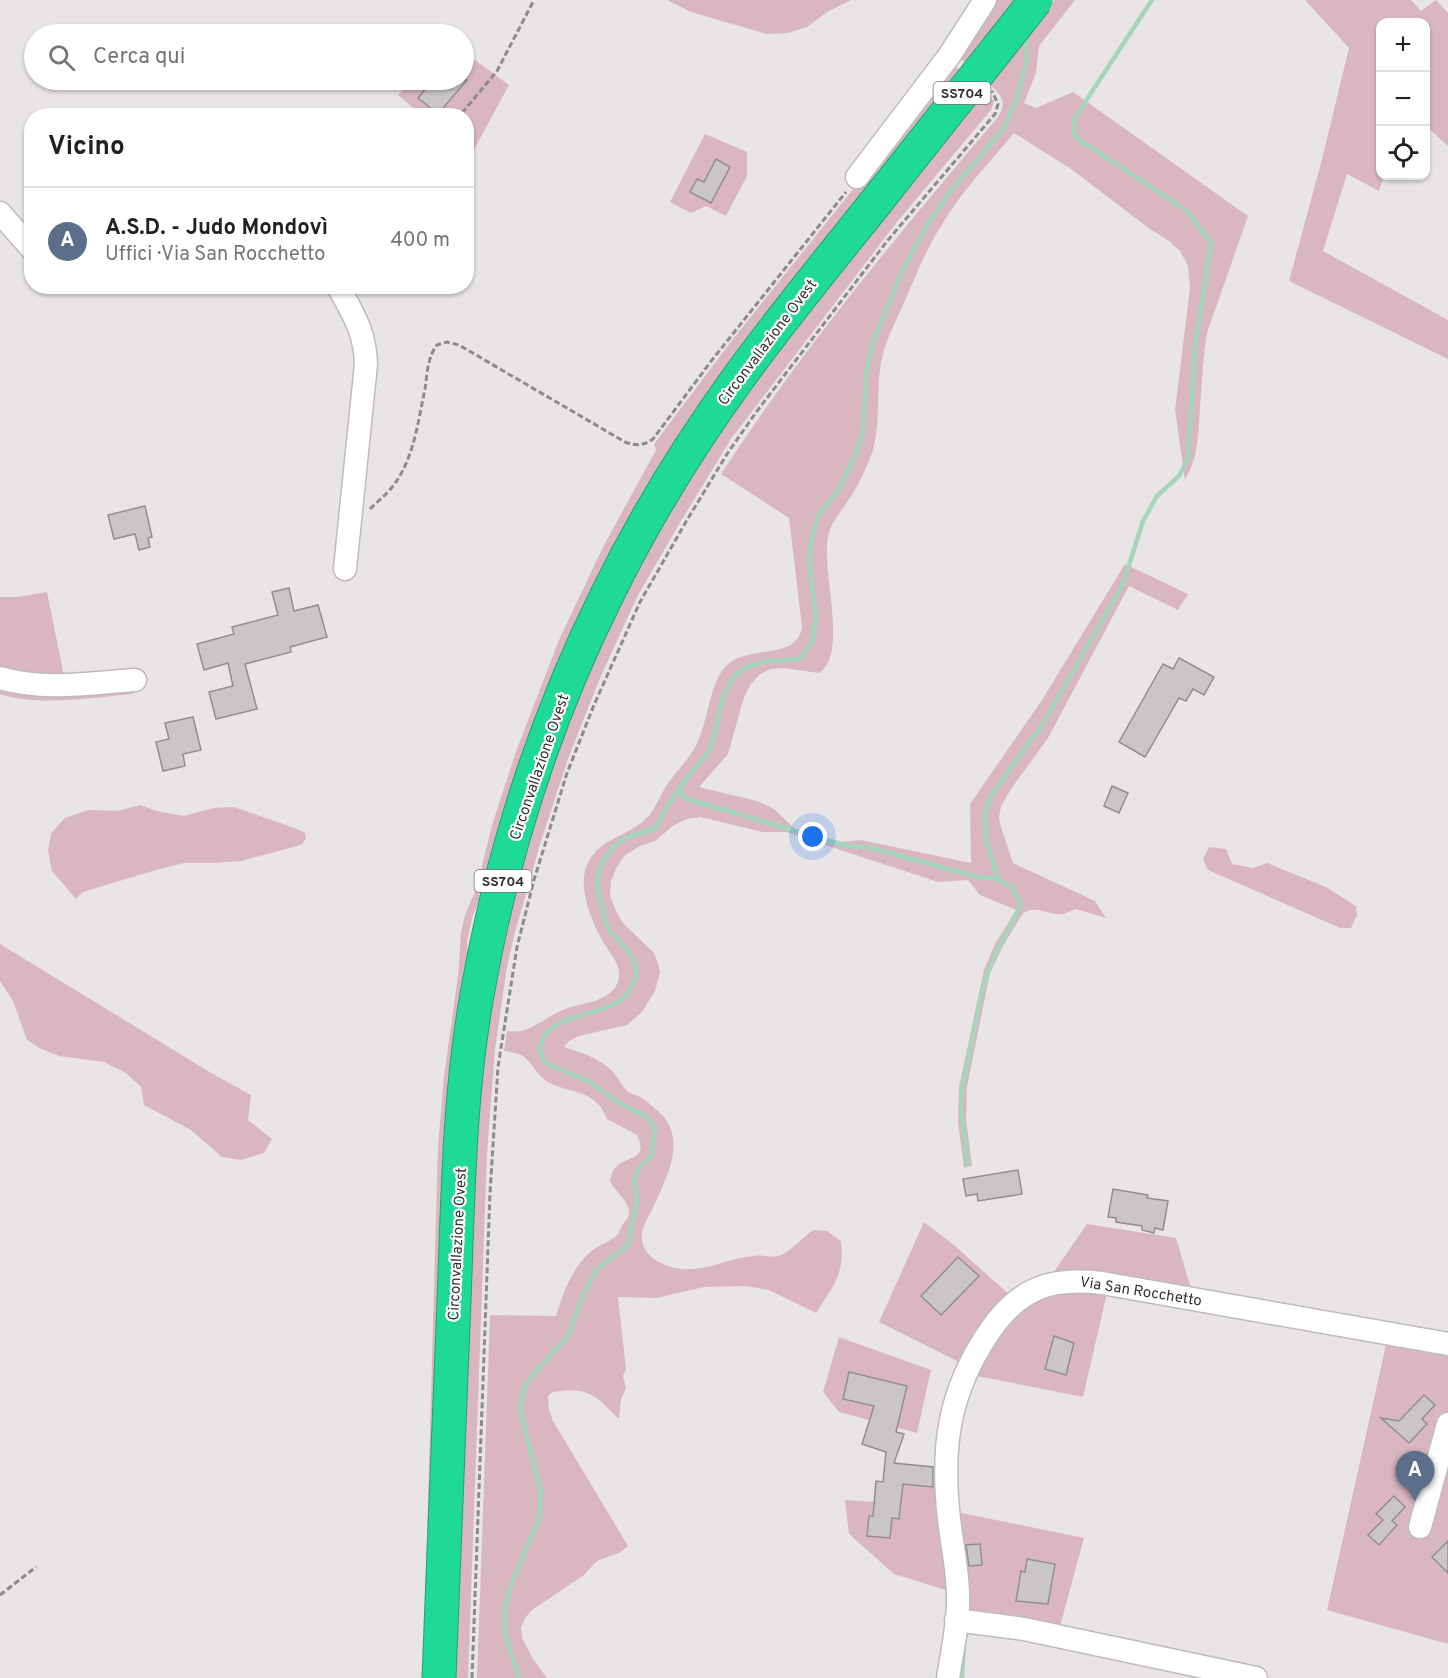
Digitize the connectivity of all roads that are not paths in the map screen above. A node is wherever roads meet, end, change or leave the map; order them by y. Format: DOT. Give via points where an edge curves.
graph roads {
  1 [pos="986,0"];
  2 [pos="1036,0"];
  3 [pos="872,182"];
  4 [pos="0,213"];
  5 [pos="24,240"];
  6 [pos="343,294"];
  7 [pos="345,569"];
  8 [pos="0,678"];
  9 [pos="135,680"];
  10 [pos="1448,1344"];
  11 [pos="1448,1424"];
  12 [pos="1420,1527"];
  13 [pos="956,1620"];
  14 [pos="439,1678"];
  15 [pos="948,1678"];
  16 [pos="1256,1678"];
  1 -- 3 [label="street"];
  2 -- 3 [label="highway, Circonvallazione Ovest / SS704, bridge"];
  3 -- 14 [label="highway, Circonvallazione Ovest / SS704" via="737,379 619,572 589,633 524,804 477,994 464,1102"];
  4 -- 5 [label="street"];
  6 -- 7 [label="street" via="359,323 366,364"];
  8 -- 9 [label="street" via="63,686"];
  10 -- 13 [label="street, Via San Rocchetto" via="1102,1282 1065,1281 1033,1290 1010,1307 982,1343 960,1384 950,1419 947,1494 958,1587"];
  11 -- 12 [label="street"];
  13 -- 15 [label="street, Via San Rocchetto"];
  13 -- 16 [label="street" via="1024,1629"];
}
